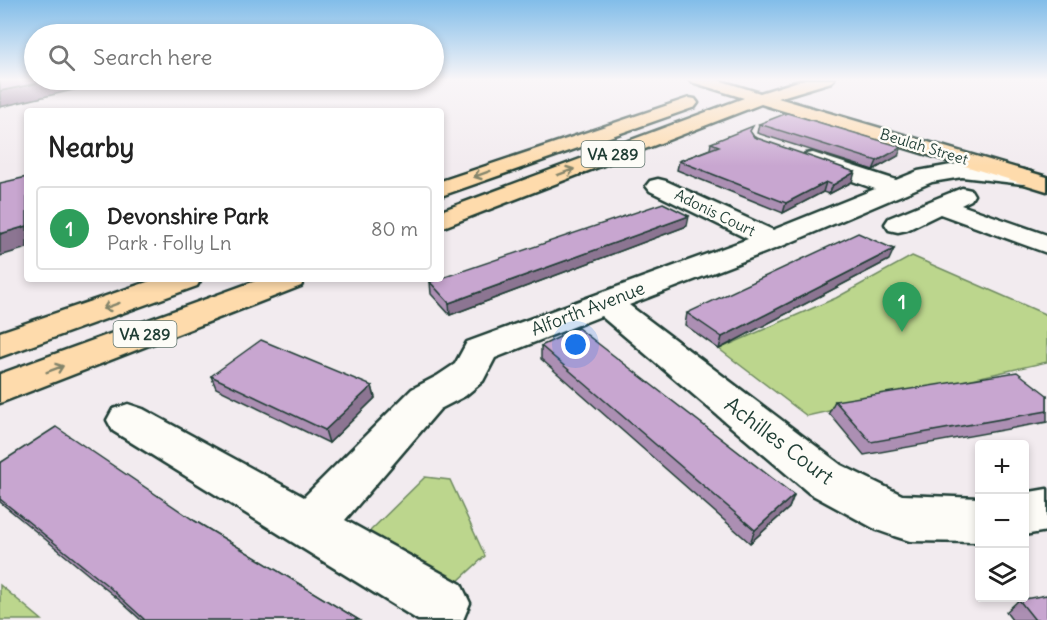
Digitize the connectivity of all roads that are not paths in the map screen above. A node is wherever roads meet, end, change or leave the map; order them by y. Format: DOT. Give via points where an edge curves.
graph roads {
  1 [pos="663,108"];
  2 [pos="670,108"];
  3 [pos="727,108"];
  4 [pos="769,108"];
  5 [pos="843,108"];
  6 [pos="847,108"];
  7 [pos="849,108"];
  8 [pos="857,113"];
  9 [pos="714,115"];
  10 [pos="636,120"];
  11 [pos="980,148"];
  12 [pos="791,151"];
  13 [pos="958,157"];
  14 [pos="1047,167"];
  15 [pos="926,176"];
  16 [pos="1023,177"];
  17 [pos="1047,184"];
  18 [pos="658,186"];
  19 [pos="978,186"];
  20 [pos="444,188"];
  21 [pos="896,188"];
  22 [pos="941,206"];
  23 [pos="444,219"];
  24 [pos="898,224"];
  25 [pos="772,240"];
  26 [pos="1047,245"];
  27 [pos="178,282"];
  28 [pos="282,282"];
  29 [pos="604,302"];
  30 [pos="0,345"];
  31 [pos="0,389"];
  32 [pos="128,420"];
  33 [pos="1047,510"];
  34 [pos="1029,513"];
  35 [pos="975,520"];
  36 [pos="309,525"];
  37 [pos="442,603"];
  1 -- 10 [label="main road"];
  2 -- 10 [label="main road, VA 289"];
  3 -- 9 [label="main road, VA 289"];
  4 -- 9 [label="main road"];
  5 -- 8 [label="main road, Beulah Street"];
  6 -- 8 [label="main road"];
  7 -- 13 [label="main road, Beulah Street"];
  8 -- 11 [label="main road, Beulah Street"];
  23 -- 9 [label="main road, VA 289, one-way"];
  10 -- 20 [label="main road, VA 289, one-way"];
  11 -- 13 [label="street, Alforth Avenue"];
  11 -- 14 [label="main road, Beulah Street"];
  12 -- 21 [label="street"];
  13 -- 15 [label="street, Alforth Avenue"];
  13 -- 16 [label="main road, Beulah Street"];
  15 -- 16 [label="street, Alforth Avenue" via="962,170"];
  15 -- 21 [label="street, Alforth Avenue"];
  16 -- 17 [label="main road, Beulah Street"];
  18 -- 25 [label="street, Adonis Court"];
  19 -- 22 [label="street"];
  21 -- 25 [label="street, Alforth Avenue"];
  22 -- 24 [label="street"];
  22 -- 26 [label="street"];
  25 -- 29 [label="street, Alforth Avenue"];
  27 -- 30 [label="main road, VA 289, one-way"];
  31 -- 28 [label="main road, VA 289, one-way"];
  29 -- 35 [label="street, Achilles Court" via="825,479 894,515 909,519"];
  29 -- 36 [label="street, Alforth Avenue" via="480,350 470,372 426,399"];
  32 -- 36 [label="street"];
  33 -- 34 [label="street"];
  36 -- 37 [label="street"];
}
